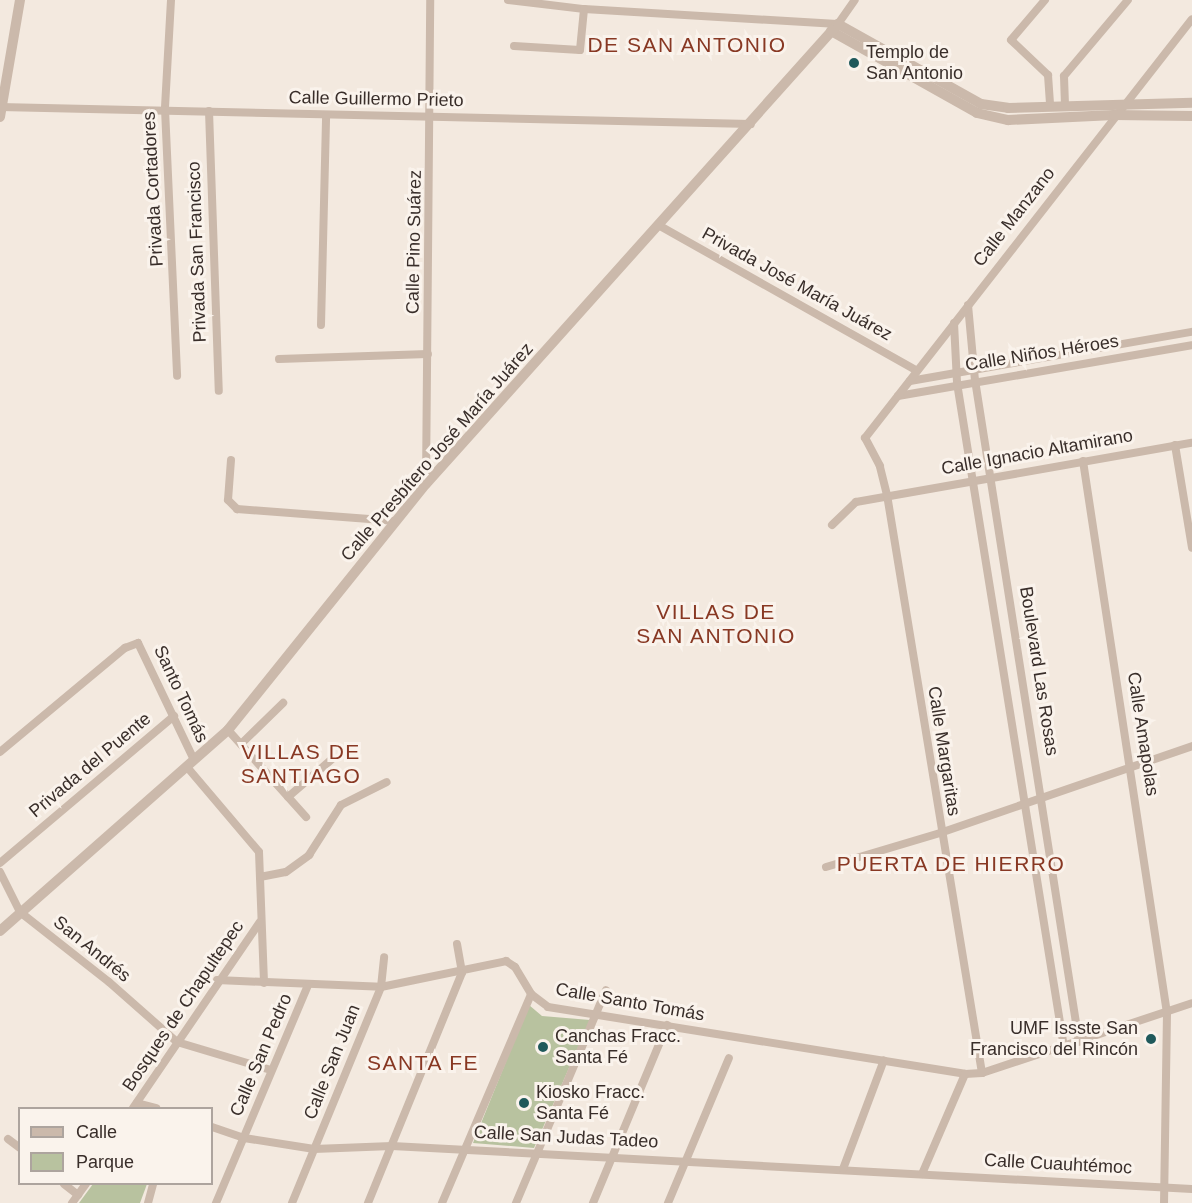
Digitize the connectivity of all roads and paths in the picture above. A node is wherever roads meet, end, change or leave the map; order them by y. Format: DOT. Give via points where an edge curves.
graph roads {
  1 [pos="20,0"];
  2 [pos="171,0"];
  3 [pos="430,0"];
  4 [pos="508,0"];
  5 [pos="855,0"];
  6 [pos="1045,0"];
  7 [pos="1128,0"];
  8 [pos="584,9"];
  9 [pos="1192,19"];
  10 [pos="835,28"];
  11 [pos="514,46"];
  12 [pos="1048,75"];
  13 [pos="1064,76"];
  14 [pos="1192,103"];
  15 [pos="1123,104"];
  16 [pos="1050,105"];
  17 [pos="1065,105"];
  18 [pos="165,109"];
  19 [pos="1,111"];
  20 [pos="209,111"];
  21 [pos="1114,114"];
  22 [pos="326,116"];
  23 [pos="432,116"];
  24 [pos="1192,116"];
  25 [pos="752,124"];
  26 [pos="660,226"];
  27 [pos="968,305"];
  28 [pos="954,323"];
  29 [pos="321,325"];
  30 [pos="1192,332"];
  31 [pos="1192,345"];
  32 [pos="428,354"];
  33 [pos="279,359"];
  34 [pos="973,368"];
  35 [pos="956,370"];
  36 [pos="917,371"];
  37 [pos="177,376"];
  38 [pos="975,380"];
  39 [pos="909,381"];
  40 [pos="957,383"];
  41 [pos="219,391"];
  42 [pos="897,396"];
  43 [pos="865,438"];
  44 [pos="1192,443"];
  45 [pos="1175,445"];
  46 [pos="231,460"];
  47 [pos="1083,461"];
  48 [pos="990,478"];
  49 [pos="973,481"];
  50 [pos="426,484"];
  51 [pos="887,495"];
  52 [pos="396,521"];
  53 [pos="832,525"];
  54 [pos="1192,548"];
  55 [pos="283,703"];
  56 [pos="174,716"];
  57 [pos="228,730"];
  58 [pos="241,744"];
  59 [pos="1192,746"];
  60 [pos="0,753"];
  61 [pos="332,759"];
  62 [pos="191,763"];
  63 [pos="1132,767"];
  64 [pos="387,782"];
  65 [pos="288,796"];
  66 [pos="1043,797"];
  67 [pos="1027,803"];
  68 [pos="306,817"];
  69 [pos="940,833"];
  70 [pos="0,863"];
  71 [pos="826,867"];
  72 [pos="0,872"];
  73 [pos="260,876"];
  74 [pos="20,912"];
  75 [pos="260,922"];
  76 [pos="0,931"];
  77 [pos="457,944"];
  78 [pos="384,957"];
  79 [pos="462,973"];
  80 [pos="217,980"];
  81 [pos="264,983"];
  82 [pos="308,986"];
  83 [pos="381,987"];
  84 [pos="606,990"];
  85 [pos="531,994"];
  86 [pos="1192,1004"];
  87 [pos="1167,1013"];
  88 [pos="597,1017"];
  89 [pos="667,1025"];
  90 [pos="177,1042"];
  91 [pos="1079,1042"];
  92 [pos="1064,1047"];
  93 [pos="729,1058"];
  94 [pos="884,1060"];
  95 [pos="271,1070"];
  96 [pos="982,1073"];
  97 [pos="965,1074"];
  98 [pos="135,1106"];
  99 [pos="213,1127"];
  100 [pos="244,1138"];
  101 [pos="8,1139"];
  102 [pos="18,1146"];
  103 [pos="392,1146"];
  104 [pos="314,1149"];
  105 [pos="464,1149"];
  106 [pos="536,1154"];
  107 [pos="613,1156"];
  108 [pos="686,1159"];
  109 [pos="843,1169"];
  110 [pos="922,1174"];
  111 [pos="65,1185"];
  112 [pos="85,1185"];
  113 [pos="153,1185"];
  114 [pos="1164,1186"];
  115 [pos="1192,1189"];
  116 [pos="78,1195"];
  117 [pos="72,1203"];
  118 [pos="147,1203"];
  119 [pos="216,1203"];
  120 [pos="292,1203"];
  121 [pos="368,1203"];
  122 [pos="442,1203"];
  123 [pos="516,1203"];
  124 [pos="593,1203"];
  125 [pos="668,1203"];
  126 [pos="1164,1203"];
  1 -- 19 [label="street"];
  2 -- 18 [label="street, Privada Cortadores"];
  3 -- 23 [label="street, Calle Pino Suárez"];
  4 -- 8 [label="street"];
  5 -- 10 [label="street, Calle Presbítero José María Juárez"];
  6 -- 12 [label="street" via="1011,40"];
  7 -- 13 [label="street"];
  8 -- 10 [label="street"];
  8 -- 11 [label="street" via="580,50"];
  9 -- 15 [label="street, Calle Manzano"];
  10 -- 16 [label="street" via="981,105"];
  10 -- 21 [label="street" via="977,113 1008,120"];
  10 -- 25 [label="street, Calle Presbítero José María Juárez"];
  12 -- 13 [label="street"];
  12 -- 16 [label="street"];
  13 -- 17 [label="street"];
  14 -- 15 [label="street"];
  15 -- 17 [label="street"];
  15 -- 21 [label="street, Calle Manzano"];
  16 -- 17 [label="street"];
  18 -- 19 [label="street, Calle Guillermo Prieto"];
  18 -- 20 [label="street, Calle Guillermo Prieto"];
  18 -- 37 [label="street, Privada Cortadores"];
  20 -- 22 [label="street, Calle Guillermo Prieto"];
  20 -- 41 [label="street, Privada San Francisco"];
  21 -- 24 [label="street"];
  21 -- 27 [label="street, Calle Manzano"];
  22 -- 23 [label="street, Calle Guillermo Prieto"];
  22 -- 29 [label="street"];
  23 -- 25 [label="street, Calle Guillermo Prieto"];
  23 -- 32 [label="street, Calle Pino Suárez"];
  25 -- 26 [label="street, Calle Presbítero José María Juárez"];
  26 -- 36 [label="street, Privada José María Juárez"];
  26 -- 50 [label="street, Calle Presbítero José María Juárez"];
  27 -- 28 [label="street, Calle Manzano"];
  27 -- 34 [label="street, Boulevard Las Rosas"];
  28 -- 35 [label="street, Boulevard Las Rosas"];
  28 -- 36 [label="street, Calle Manzano"];
  30 -- 34 [label="street, Calle Niños Héroes"];
  31 -- 38 [label="street, Calle Niños Héroes"];
  32 -- 33 [label="street"];
  32 -- 50 [label="street, Calle Pino Suárez"];
  34 -- 35 [label="street, Calle Niños Héroes"];
  34 -- 38 [label="street, Boulevard Las Rosas"];
  35 -- 39 [label="street, Calle Niños Héroes"];
  35 -- 40 [label="street, Boulevard Las Rosas"];
  36 -- 39 [label="street, Calle Manzano"];
  38 -- 40 [label="street, Calle Niños Héroes"];
  38 -- 48 [label="street, Boulevard Las Rosas"];
  39 -- 42 [label="street, Calle Manzano"];
  40 -- 42 [label="street, Calle Niños Héroes"];
  40 -- 49 [label="street, Boulevard Las Rosas"];
  42 -- 43 [label="street, Calle Manzano"];
  43 -- 51 [label="street, Calle Margaritas" via="880,466"];
  44 -- 45 [label="street, Calle Ignacio Altamirano"];
  45 -- 47 [label="street, Calle Ignacio Altamirano"];
  45 -- 54 [label="street"];
  46 -- 52 [label="street" via="228,500 237,509"];
  47 -- 48 [label="street, Calle Ignacio Altamirano"];
  47 -- 63 [label="street, Calle Amapolas"];
  48 -- 49 [label="street, Calle Ignacio Altamirano"];
  48 -- 66 [label="street, Boulevard Las Rosas"];
  49 -- 51 [label="street, Calle Ignacio Altamirano"];
  49 -- 67 [label="street, Boulevard Las Rosas"];
  50 -- 52 [label="street, Calle Presbítero José María Juárez"];
  51 -- 53 [label="street, Calle Ignacio Altamirano" via="856,502"];
  51 -- 69 [label="street, Calle Margaritas"];
  52 -- 57 [label="street, Calle Presbítero José María Juárez"];
  55 -- 58 [label="street"];
  56 -- 60 [label="street, Santo Tomás" via="138,643 125,648"];
  56 -- 62 [label="street, Santo Tomás"];
  56 -- 70 [label="street, Privada del Puente"];
  57 -- 58 [label="street"];
  57 -- 62 [label="street, Calle Presbítero José María Juárez"];
  58 -- 65 [label="street"];
  59 -- 63 [label="street"];
  61 -- 65 [label="street"];
  62 -- 73 [label="street" via="259,852"];
  62 -- 74 [label="street, Calle Presbítero José María Juárez"];
  63 -- 66 [label="street"];
  63 -- 87 [label="street, Calle Amapolas"];
  64 -- 73 [label="street" via="341,805 309,855 286,872"];
  65 -- 68 [label="street"];
  66 -- 67 [label="street"];
  66 -- 91 [label="street, Boulevard Las Rosas"];
  67 -- 69 [label="street"];
  67 -- 92 [label="street, Boulevard Las Rosas"];
  69 -- 71 [label="street"];
  69 -- 96 [label="street, Calle Margaritas"];
  72 -- 74 [label="street, San Andrés"];
  73 -- 75 [label="street"];
  74 -- 76 [label="street, Calle Presbítero José María Juárez"];
  74 -- 90 [label="street, San Andrés"];
  75 -- 80 [label="street, Bosques de Chapultepec"];
  75 -- 81 [label="street"];
  77 -- 79 [label="street"];
  78 -- 83 [label="street, Calle San Juan"];
  79 -- 83 [label="street, Calle Santo Tomás"];
  79 -- 85 [label="street, Calle Santo Tomás" via="506,961"];
  79 -- 103 [label="street"];
  80 -- 81 [label="street, Calle Santo Tomás"];
  80 -- 90 [label="street, Bosques de Chapultepec"];
  81 -- 82 [label="street, Calle Santo Tomás"];
  82 -- 83 [label="street, Calle Santo Tomás"];
  82 -- 95 [label="street, Calle San Pedro"];
  83 -- 104 [label="street, Calle San Juan"];
  84 -- 88 [label="street"];
  85 -- 88 [label="street, Calle Santo Tomás" via="548,1007"];
  85 -- 105 [label="street"];
  86 -- 87 [label="street, Calle Santo Tomás"];
  87 -- 91 [label="street, Calle Santo Tomás"];
  87 -- 114 [label="street, Calle Amapolas"];
  88 -- 89 [label="street, Calle Santo Tomás"];
  88 -- 106 [label="street"];
  89 -- 94 [label="street, Calle Santo Tomás"];
  89 -- 107 [label="street"];
  90 -- 95 [label="street"];
  90 -- 98 [label="street, Bosques de Chapultepec"];
  91 -- 92 [label="street, Calle Santo Tomás"];
  92 -- 96 [label="street, Calle Santo Tomás"];
  93 -- 108 [label="street"];
  94 -- 97 [label="street, Calle Santo Tomás"];
  94 -- 109 [label="street"];
  95 -- 100 [label="street, Calle San Pedro"];
  96 -- 97 [label="street, Calle Santo Tomás"];
  97 -- 110 [label="street"];
  99 -- 100 [label="street, Calle San Judas Tadeo"];
  100 -- 104 [label="street, Calle San Judas Tadeo"];
  100 -- 119 [label="street, Calle San Pedro"];
  101 -- 102 [label="street"];
  103 -- 104 [label="street, Calle San Judas Tadeo"];
  103 -- 105 [label="street, Calle San Judas Tadeo"];
  103 -- 121 [label="street"];
  104 -- 120 [label="street, Calle San Juan"];
  105 -- 106 [label="street, Calle San Judas Tadeo"];
  105 -- 122 [label="street"];
  106 -- 107 [label="street, Calle San Judas Tadeo"];
  106 -- 123 [label="street"];
  107 -- 108 [label="street, Calle San Judas Tadeo"];
  107 -- 124 [label="street"];
  108 -- 109 [label="street, Calle San Judas Tadeo"];
  108 -- 125 [label="street"];
  109 -- 110 [label="street, Calle San Judas Tadeo"];
  110 -- 114 [label="street, Calle Cuauhtémoc"];
  111 -- 116 [label="street"];
  112 -- 116 [label="street"];
  113 -- 118 [label="street"];
  114 -- 115 [label="street, Calle Cuauhtémoc"];
  114 -- 126 [label="street, Calle Amapolas"];
  116 -- 117 [label="street"];
}
